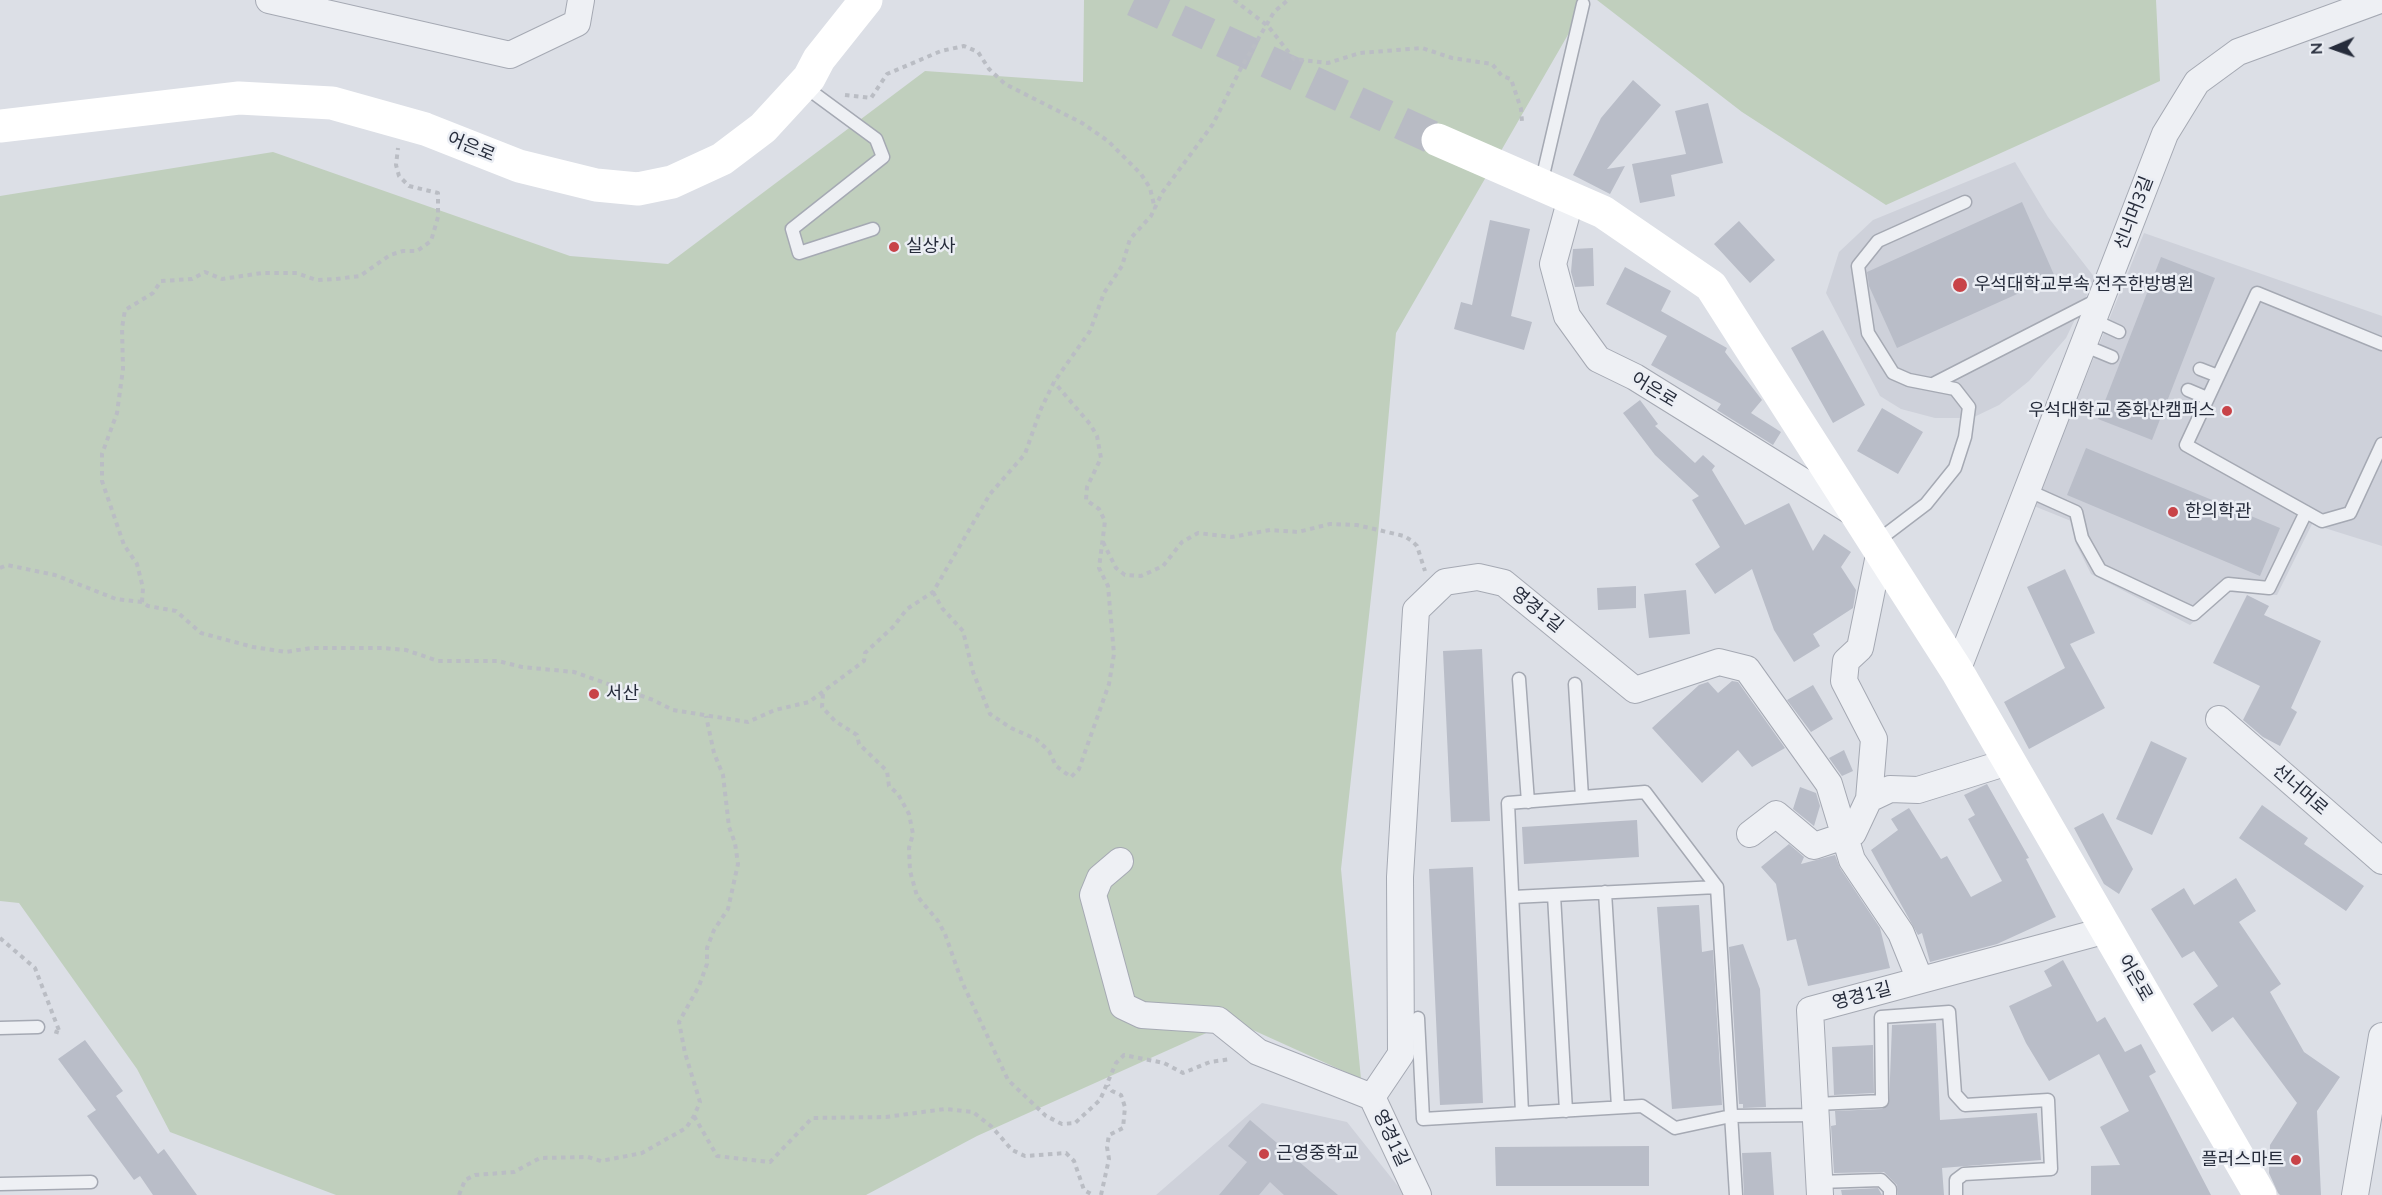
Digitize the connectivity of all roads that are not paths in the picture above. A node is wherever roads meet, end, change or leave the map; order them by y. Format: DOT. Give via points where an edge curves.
graph roads {
  1 [pos="269,0"];
  2 [pos="581,0"];
  3 [pos="866,0"];
  4 [pos="2380,0"];
  5 [pos="1583,4"];
  6 [pos="806,82"];
  7 [pos="0,126"];
  8 [pos="1438,140"];
  9 [pos="1540,185"];
  10 [pos="1571,198"];
  11 [pos="1965,202"];
  12 [pos="873,230"];
  13 [pos="2097,309"];
  14 [pos="2118,332"];
  15 [pos="2382,344"];
  16 [pos="2083,345"];
  17 [pos="2112,357"];
  18 [pos="2200,369"];
  19 [pos="2218,376"];
  20 [pos="1933,384"];
  21 [pos="2188,390"];
  22 [pos="2207,398"];
  23 [pos="2382,444"];
  24 [pos="2027,490"];
  25 [pos="2306,512"];
  26 [pos="1857,515"];
  27 [pos="1877,547"];
  28 [pos="1957,671"];
  29 [pos="1519,679"];
  30 [pos="1575,684"];
  31 [pos="2219,719"];
  32 [pos="2008,762"];
  33 [pos="1582,797"];
  34 [pos="1869,799"];
  35 [pos="1528,801"];
  36 [pos="1750,834"];
  37 [pos="1844,835"];
  38 [pos="1120,861"];
  39 [pos="2382,861"];
  40 [pos="1717,887"];
  41 [pos="1605,892"];
  42 [pos="1554,895"];
  43 [pos="1513,897"];
  44 [pos="2107,930"];
  45 [pos="1920,980"];
  46 [pos="1418,1018"];
  47 [pos="38,1027"];
  48 [pos="0,1028"];
  49 [pos="2382,1036"];
  50 [pos="1372,1097"];
  51 [pos="1618,1107"];
  52 [pos="1816,1109"];
  53 [pos="1566,1110"];
  54 [pos="1522,1113"];
  55 [pos="1731,1116"];
  56 [pos="91,1182"];
  57 [pos="0,1185"];
  58 [pos="1819,1189"];
  59 [pos="1418,1195"];
  60 [pos="1736,1195"];
  61 [pos="1890,1195"];
  62 [pos="1956,1195"];
  63 [pos="2260,1195"];
  64 [pos="2355,1195"];
  1 -- 2 [label="street" via="510,55 577,23"];
  3 -- 6 [label="street, 어은로" via="819,59"];
  4 -- 13 [label="street, 선너머3길" via="2238,52 2197,82 2164,134"];
  5 -- 9 [label="lane"];
  6 -- 7 [label="street, 어은로" via="763,128 722,159 672,183 638,189 596,185 519,166 425,129 332,103 239,98"];
  6 -- 12 [label="lane" via="876,139 883,157 792,229 799,254"];
  8 -- 9 [label="street, 어은로"];
  9 -- 10 [label="street, 어은로"];
  10 -- 26 [label="street, 어은로" via="1603,212 1711,286"];
  10 -- 26 [label="street, 어은로" via="1553,264 1567,316 1598,358"];
  11 -- 20 [label="lane" via="1878,242 1858,266 1868,333 1879,355 1893,373"];
  13 -- 14 [label="lane"];
  13 -- 16 [label="street, 선너머3길"];
  13 -- 20 [label="lane"];
  15 -- 19 [label="lane" via="2257,293"];
  16 -- 17 [label="lane"];
  16 -- 24 [label="street, 선너머3길"];
  18 -- 19 [label="lane"];
  19 -- 22 [label="lane"];
  20 -- 27 [label="lane" via="1955,390 1969,407 1955,468 1926,504"];
  21 -- 22 [label="lane"];
  22 -- 25 [label="lane" via="2186,445"];
  23 -- 25 [label="lane" via="2350,513 2322,521"];
  24 -- 25 [label="lane" via="2076,512 2082,537 2100,570 2194,614 2228,584 2269,588"];
  24 -- 28 [label="street, 선너머3길"];
  26 -- 27 [label="street, 어은로"];
  27 -- 28 [label="street, 어은로"];
  27 -- 34 [label="street" via="1860,648 1846,661 1844,681 1874,739"];
  28 -- 32 [label="street, 어은로"];
  29 -- 35 [label="lane"];
  30 -- 33 [label="lane"];
  31 -- 39 [label="street, 선너머로"];
  32 -- 34 [label="street" via="1918,790 1890,789"];
  32 -- 44 [label="street, 어은로"];
  33 -- 35 [label="lane"];
  33 -- 40 [label="lane" via="1645,792"];
  34 -- 37 [label="street" via="1854,833"];
  35 -- 43 [label="lane" via="1508,803"];
  36 -- 37 [label="street" via="1776,814 1814,846"];
  37 -- 45 [label="street, 영경1길" via="1852,860 1901,933"];
  37 -- 50 [label="street, 영경1길" via="1829,784 1747,669 1719,662 1635,690 1504,582 1478,578 1445,582 1416,610 1400,877 1401,1054"];
  38 -- 50 [label="street" via="1100,878 1093,895 1124,1006 1142,1015 1218,1020 1258,1052"];
  40 -- 41 [label="lane"];
  40 -- 55 [label="lane"];
  41 -- 42 [label="lane"];
  41 -- 51 [label="lane"];
  42 -- 43 [label="lane"];
  42 -- 53 [label="lane"];
  43 -- 54 [label="lane"];
  44 -- 45 [label="street, 영경1길"];
  44 -- 63 [label="street, 어은로"];
  45 -- 52 [label="street, 영경1길" via="1810,1010"];
  46 -- 54 [label="lane" via="1423,1119"];
  47 -- 48 [label="lane"];
  49 -- 64 [label="street"];
  50 -- 59 [label="street, 영경1길"];
  51 -- 53 [label="lane"];
  51 -- 55 [label="lane" via="1642,1106 1675,1128"];
  52 -- 55 [label="lane"];
  52 -- 58 [label="street, 영경1길"];
  52 -- 62 [label="lane" via="1882,1101 1881,1017 1949,1012 1955,1094 1965,1105 2048,1100 2051,1169 1964,1174 1956,1180"];
  53 -- 54 [label="lane"];
  55 -- 60 [label="lane"];
  56 -- 57 [label="lane"];
  58 -- 61 [label="lane" via="1881,1180 1890,1189"];
}
